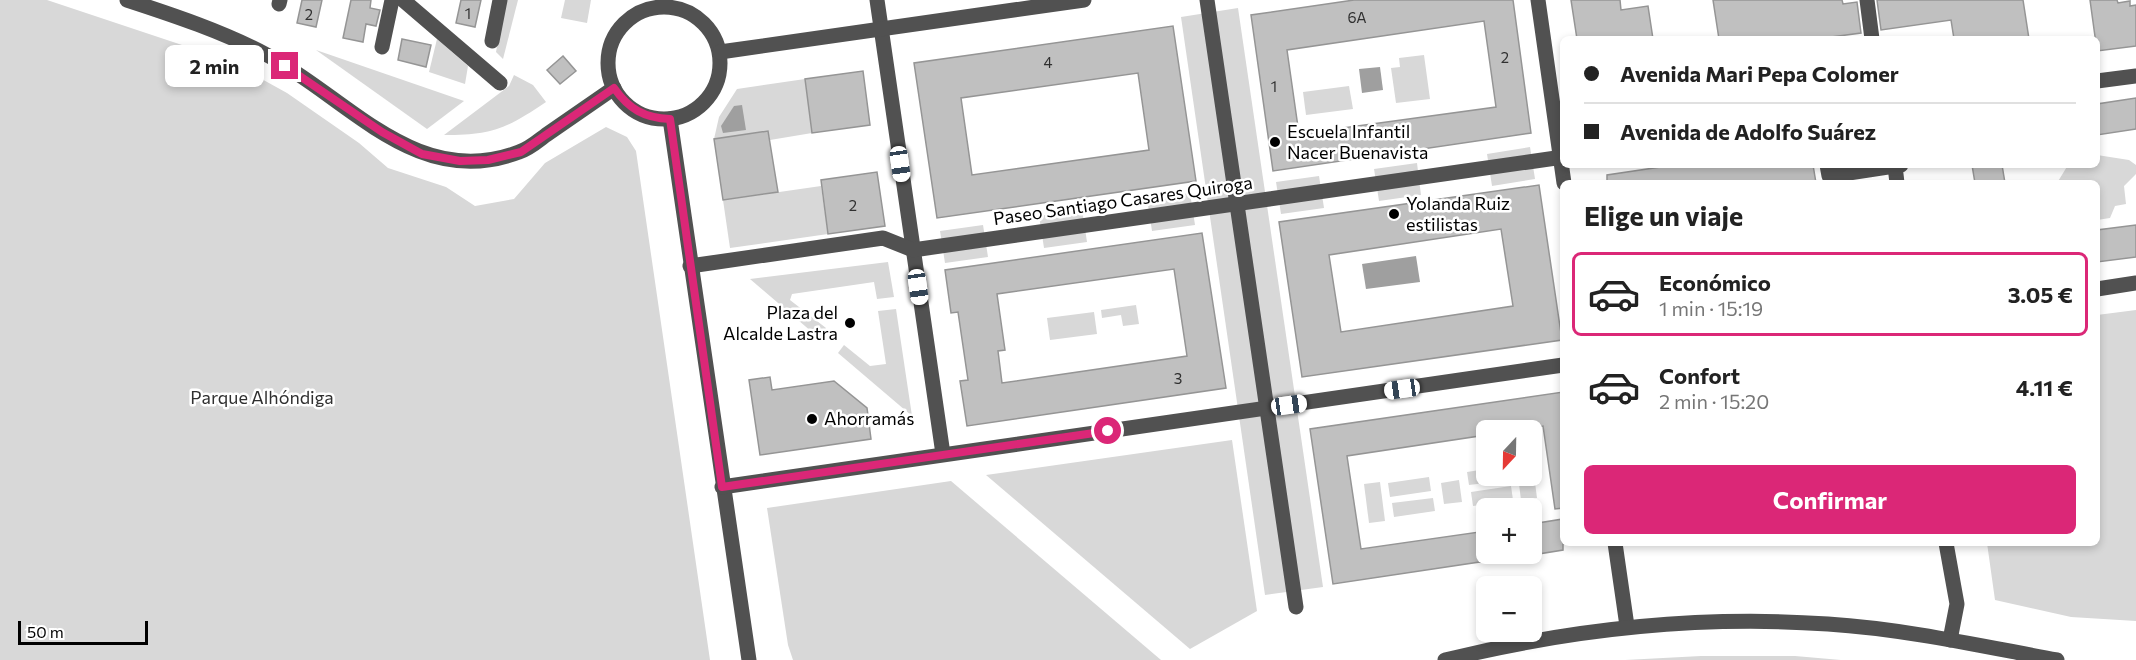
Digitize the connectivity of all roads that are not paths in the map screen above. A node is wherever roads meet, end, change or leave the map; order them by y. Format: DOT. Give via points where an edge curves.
graph roads {
  1 [pos="127,0"];
  2 [pos="392,0"];
  3 [pos="403,0"];
  4 [pos="500,0"];
  5 [pos="877,0"];
  6 [pos="1084,0"];
  7 [pos="1207,0"];
  8 [pos="1538,0"];
  9 [pos="1867,0"];
  10 [pos="659,4"];
  11 [pos="881,29"];
  12 [pos="1872,36"];
  13 [pos="492,41"];
  14 [pos="382,47"];
  15 [pos="720,52"];
  16 [pos="2136,76"];
  17 [pos="2100,81"];
  18 [pos="500,83"];
  19 [pos="614,88"];
  20 [pos="670,119"];
  21 [pos="1560,144"];
  22 [pos="1560,157"];
  23 [pos="1828,168"];
  24 [pos="1879,168"];
  25 [pos="1239,204"];
  26 [pos="913,250"];
  27 [pos="690,266"];
  28 [pos="2136,283"];
  29 [pos="2100,289"];
  30 [pos="1560,366"];
  31 [pos="1267,409"];
  32 [pos="943,454"];
  33 [pos="722,487"];
  34 [pos="1615,546"];
  35 [pos="1947,546"];
  36 [pos="1296,607"];
  37 [pos="1627,626"];
  38 [pos="1950,640"];
  39 [pos="749,660"];
  40 [pos="1445,660"];
  41 [pos="2057,660"];
  1 -- 19 [label="street" via="267,55 382,132 432,156 488,160 521,152"];
  2 -- 14 [label="street"];
  3 -- 18 [label="street"];
  4 -- 13 [label="street"];
  5 -- 11 [label="street"];
  6 -- 11 [label="street"];
  7 -- 25 [label="street"];
  8 -- 21 [label="street"];
  9 -- 12 [label="street"];
  10 -- 15 [label="street" via="683,11 703,24"];
  10 -- 19 [label="street" via="634,17 615,36 609,62"];
  11 -- 15 [label="street"];
  11 -- 26 [label="street"];
  15 -- 20 [label="street" via="715,87 704,102 690,113"];
  16 -- 17 [label="street"];
  19 -- 20 [label="street" via="638,113"];
  20 -- 27 [label="street"];
  22 -- 25 [label="street, Paseo Santiago Casares Quiroga"];
  23 -- 24 [label="street" via="1829,176"];
  25 -- 26 [label="street, Paseo Santiago Casares Quiroga"];
  25 -- 31 [label="street"];
  26 -- 27 [label="street" via="883,237"];
  26 -- 32 [label="street"];
  27 -- 33 [label="street"];
  28 -- 29 [label="street"];
  30 -- 31 [label="street"];
  31 -- 32 [label="street"];
  31 -- 36 [label="street"];
  32 -- 33 [label="street"];
  33 -- 39 [label="street"];
  34 -- 37 [label="street"];
  35 -- 38 [label="street" via="1957,604"];
  37 -- 38 [label="street" via="1765,621 1830,624"];
  37 -- 40 [label="street" via="1515,643"];
  38 -- 41 [label="street"];
}
